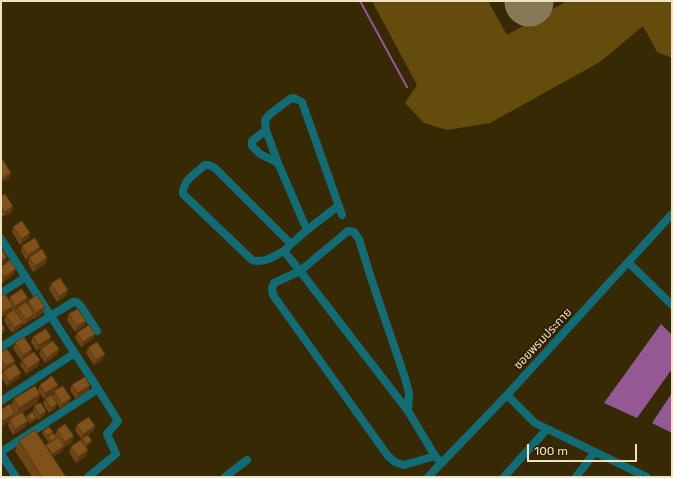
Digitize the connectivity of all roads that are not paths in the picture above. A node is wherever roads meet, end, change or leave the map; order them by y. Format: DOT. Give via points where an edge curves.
graph roads {
  1 [pos="266,130"];
  2 [pos="278,163"];
  3 [pos="338,206"];
  4 [pos="672,214"];
  5 [pos="342,215"];
  6 [pos="307,230"];
  7 [pos="1,240"];
  8 [pos="291,244"];
  9 [pos="284,251"];
  10 [pos="629,263"];
  11 [pos="300,271"];
  12 [pos="26,277"];
  13 [pos="1,293"];
  14 [pos="672,305"];
  15 [pos="50,316"];
  16 [pos="97,331"];
  17 [pos="1,347"];
  18 [pos="74,353"];
  19 [pos="98,389"];
  20 [pos="507,395"];
  21 [pos="1,401"];
  22 [pos="408,411"];
  23 [pos="547,429"];
  24 [pos="595,452"];
  25 [pos="1,453"];
  26 [pos="436,456"];
  27 [pos="247,460"];
  28 [pos="442,463"];
  29 [pos="643,476"];
  30 [pos="16,477"];
  31 [pos="88,477"];
  32 [pos="225,477"];
  33 [pos="428,477"];
  34 [pos="504,477"];
  35 [pos="576,477"];
  1 -- 2 [label="street"];
  1 -- 2 [label="street" via="252,141 252,146 260,154"];
  1 -- 3 [label="street" via="265,120 270,114 290,99 302,102"];
  2 -- 6 [label="street"];
  3 -- 5 [label="street"];
  3 -- 6 [label="street"];
  4 -- 10 [label="street, ซอยพรมประกาย"];
  6 -- 8 [label="street"];
  7 -- 12 [label="street"];
  8 -- 9 [label="street"];
  8 -- 9 [label="street" via="215,168 205,165 185,183 182,194 252,260 271,258"];
  9 -- 11 [label="street"];
  10 -- 14 [label="street"];
  10 -- 20 [label="street, ซอยพรมประกาย"];
  11 -- 22 [label="street"];
  11 -- 22 [label="street" via="348,231 358,235 408,386"];
  11 -- 26 [label="street" via="274,283 273,295 388,456 404,465"];
  12 -- 13 [label="street"];
  12 -- 15 [label="street"];
  15 -- 16 [label="street" via="76,302"];
  15 -- 17 [label="street"];
  15 -- 18 [label="street"];
  18 -- 19 [label="street"];
  18 -- 21 [label="street"];
  19 -- 25 [label="street"];
  19 -- 31 [label="street" via="118,421 107,434 116,454"];
  20 -- 23 [label="street" via="535,423"];
  20 -- 28 [label="street, ซอยพรมประกาย"];
  22 -- 26 [label="street"];
  23 -- 24 [label="street"];
  23 -- 34 [label="street"];
  24 -- 29 [label="street"];
  24 -- 35 [label="street"];
  25 -- 30 [label="street"];
  26 -- 28 [label="street"];
  27 -- 32 [label="street"];
  28 -- 33 [label="street, ซอยพรมประกาย"];
}
